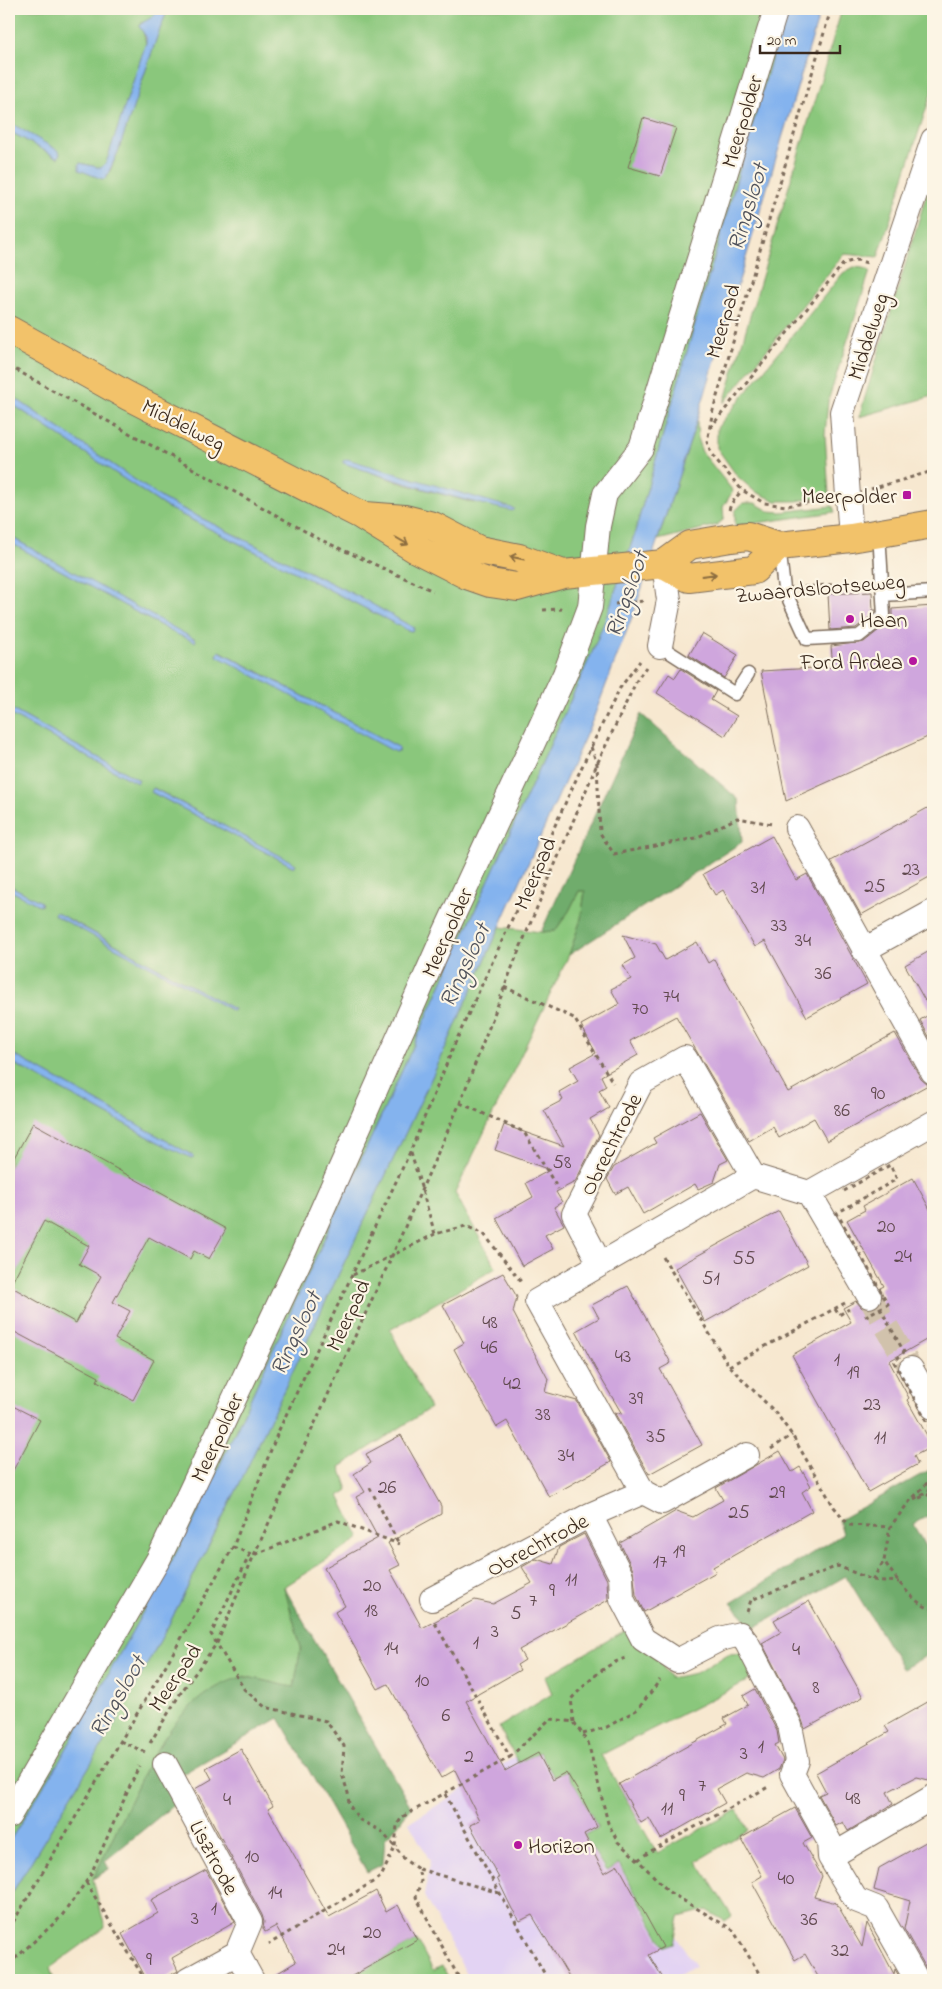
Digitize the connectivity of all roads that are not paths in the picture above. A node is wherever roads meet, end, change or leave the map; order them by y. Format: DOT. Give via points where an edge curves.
graph roads {
  1 [pos="776,9"];
  2 [pos="933,140"];
  3 [pos="9,330"];
  4 [pos="933,524"];
  5 [pos="879,532"];
  6 [pos="851,538"];
  7 [pos="779,546"];
  8 [pos="659,565"];
  9 [pos="593,569"];
  10 [pos="933,592"];
  11 [pos="883,595"];
  12 [pos="652,651"];
  13 [pos="748,674"];
  14 [pos="797,828"];
  15 [pos="933,912"];
  16 [pos="864,950"];
  17 [pos="933,1072"];
  18 [pos="933,1123"];
  19 [pos="753,1176"];
  20 [pos="809,1192"];
  21 [pos="600,1264"];
  22 [pos="870,1303"];
  23 [pos="911,1369"];
  24 [pos="933,1407"];
  25 [pos="747,1455"];
  26 [pos="643,1492"];
  27 [pos="590,1515"];
  28 [pos="432,1599"];
  29 [pos="155,1758"];
  30 [pos="933,1797"];
  31 [pos="9,1816"];
  32 [pos="830,1857"];
  33 [pos="244,1964"];
  34 [pos="188,1980"];
  35 [pos="917,1980"];
  1 -- 9 [label="street, Meerpolder" via="641,448 605,494"];
  2 -- 6 [label="street, Middelweg" via="842,412"];
  3 -- 9 [label="main road, Middelweg" via="128,396 361,515 405,519 433,526 479,550 520,558 563,574"];
  4 -- 5 [label="main road, Zwaardslootseweg"];
  5 -- 6 [label="main road, Zwaardslootseweg"];
  5 -- 11 [label="lane"];
  6 -- 7 [label="main road, Zwaardslootseweg"];
  7 -- 8 [label="main road, Zwaardslootseweg" via="748,536 723,539 690,545"];
  7 -- 11 [label="lane" via="784,589 807,639 859,636 884,616"];
  8 -- 9 [label="main road"];
  8 -- 12 [label="street" via="669,600"];
  9 -- 31 [label="street, Meerpolder" via="590,607 565,674 444,935 299,1262 159,1558"];
  10 -- 11 [label="lane"];
  12 -- 13 [label="lane" via="735,694"];
  14 -- 16 [label="street"];
  15 -- 16 [label="street"];
  16 -- 17 [label="street"];
  18 -- 20 [label="street"];
  19 -- 20 [label="street"];
  19 -- 21 [label="street"];
  19 -- 21 [label="street, Obrechtrode" via="685,1058 641,1083 574,1214"];
  20 -- 22 [label="street"];
  21 -- 26 [label="street" via="537,1301"];
  23 -- 24 [label="street"];
  25 -- 26 [label="street" via="662,1502"];
  26 -- 27 [label="street, Obrechtrode"];
  27 -- 28 [label="street, Obrechtrode"];
  27 -- 32 [label="street" via="621,1576 622,1599 643,1639 668,1655 740,1634 747,1642 790,1726 797,1761 792,1774 829,1841"];
  29 -- 33 [label="street, Lisztrode" via="250,1922"];
  30 -- 32 [label="street"];
  32 -- 35 [label="street" via="856,1900 876,1908"];
  33 -- 34 [label="street"];
}
